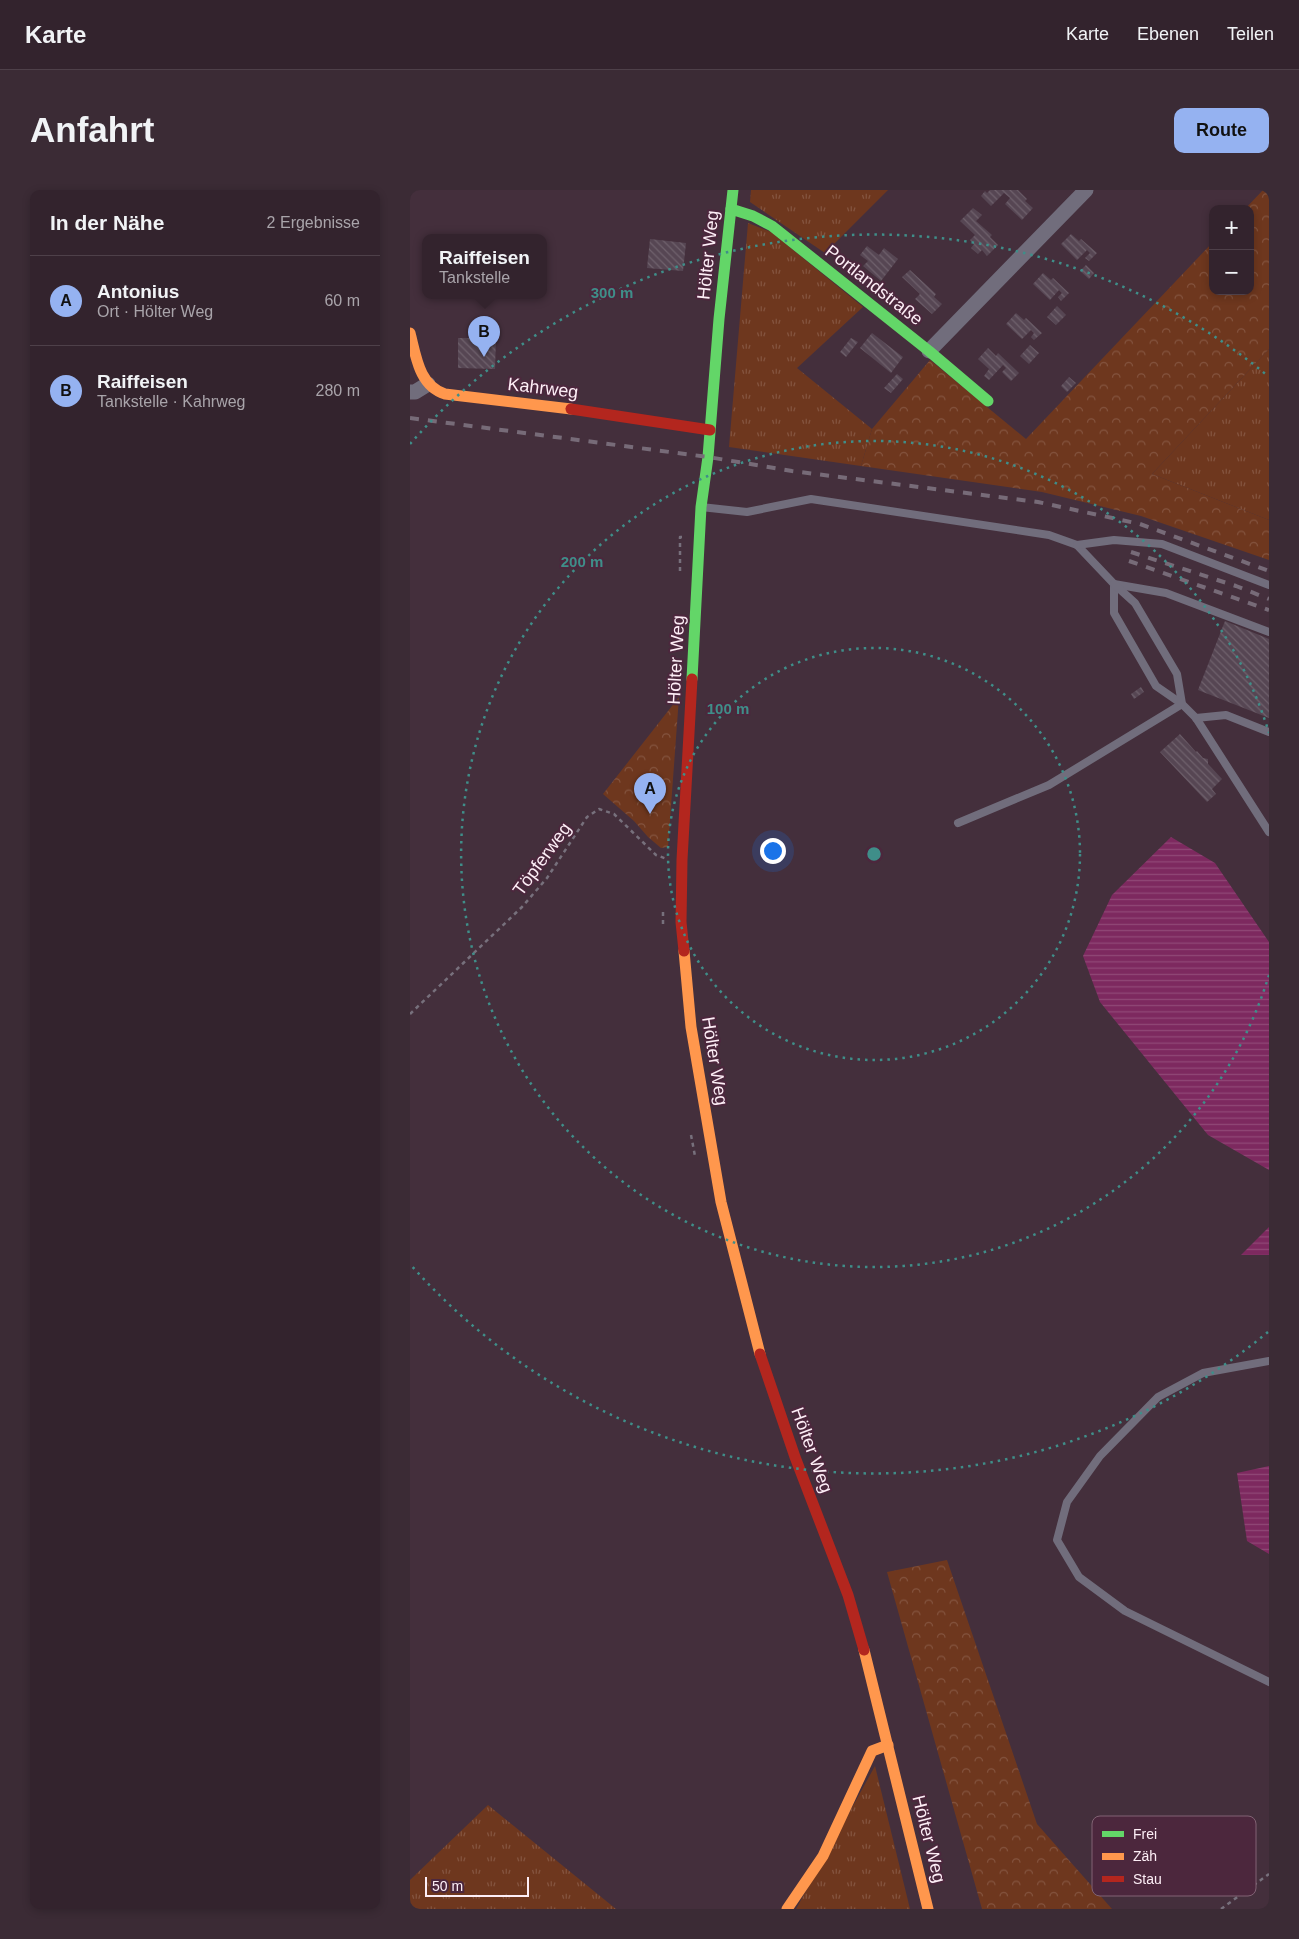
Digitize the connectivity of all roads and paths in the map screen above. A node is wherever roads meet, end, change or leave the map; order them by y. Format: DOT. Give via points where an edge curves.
graph roads {
  1 [pos="733,190"];
  2 [pos="1086,190"];
  3 [pos="731,209"];
  4 [pos="410,333"];
  5 [pos="929,351"];
  6 [pos="428,384"];
  7 [pos="410,392"];
  8 [pos="988,401"];
  9 [pos="710,430"];
  10 [pos="701,507"];
  11 [pos="699,539"];
  12 [pos="1077,545"];
  13 [pos="680,580"];
  14 [pos="1114,584"];
  15 [pos="1269,585"];
  16 [pos="1269,632"];
  17 [pos="1182,704"];
  18 [pos="1196,718"];
  19 [pos="1269,732"];
  20 [pos="958,822"];
  21 [pos="1269,832"];
  22 [pos="664,858"];
  23 [pos="682,860"];
  24 [pos="664,867"];
  25 [pos="663,911"];
  26 [pos="664,929"];
  27 [pos="410,1014"];
  28 [pos="690,1131"];
  29 [pos="695,1159"];
  30 [pos="1269,1362"];
  31 [pos="1269,1682"];
  32 [pos="888,1745"];
  33 [pos="1269,1874"];
  34 [pos="1256,1883"];
  35 [pos="1239,1896"];
  36 [pos="787,1909"];
  37 [pos="928,1909"];
  38 [pos="1221,1909"];
  1 -- 3 [label="main road, Hölter Weg"];
  2 -- 5 [label="street"];
  3 -- 5 [label="main road, Portlandstraße" via="772,226"];
  3 -- 9 [label="main road, Hölter Weg"];
  4 -- 6 [label="main road"];
  5 -- 8 [label="main road, Portlandstraße"];
  6 -- 7 [label="street"];
  6 -- 9 [label="main road, Kahrweg" via="434,390 459,396"];
  9 -- 10 [label="main road, Hölter Weg"];
  10 -- 11 [label="main road, Hölter Weg"];
  10 -- 12 [label="lane" via="747,512 811,499 1049,535"];
  11 -- 13 [label="path" via="680,537"];
  11 -- 23 [label="main road, Hölter Weg"];
  12 -- 14 [label="lane"];
  12 -- 15 [label="lane" via="1114,540 1162,544"];
  14 -- 16 [label="lane" via="1166,593"];
  14 -- 17 [label="lane" via="1135,603 1177,674"];
  14 -- 17 [label="lane" via="1114,613 1156,686"];
  17 -- 18 [label="lane"];
  17 -- 20 [label="lane" via="1049,785"];
  18 -- 19 [label="lane" via="1226,715"];
  18 -- 21 [label="lane"];
  22 -- 23 [label="path, Töpferweg"];
  22 -- 24 [label="path"];
  22 -- 27 [label="path, Töpferweg" via="656,855 614,814 599,809 587,817 548,878 522,907"];
  23 -- 32 [label="main road, Hölter Weg" via="680,922 691,1027 721,1202 755,1339 794,1456 848,1595"];
  25 -- 26 [label="path"];
  28 -- 29 [label="path"];
  30 -- 31 [label="lane" via="1203,1373 1158,1397 1100,1456 1067,1502 1057,1540 1079,1577 1125,1611"];
  32 -- 36 [label="main road" via="872,1751 823,1856"];
  32 -- 37 [label="main road, Hölter Weg"];
  33 -- 34 [label="path"];
  35 -- 38 [label="path"];
}
